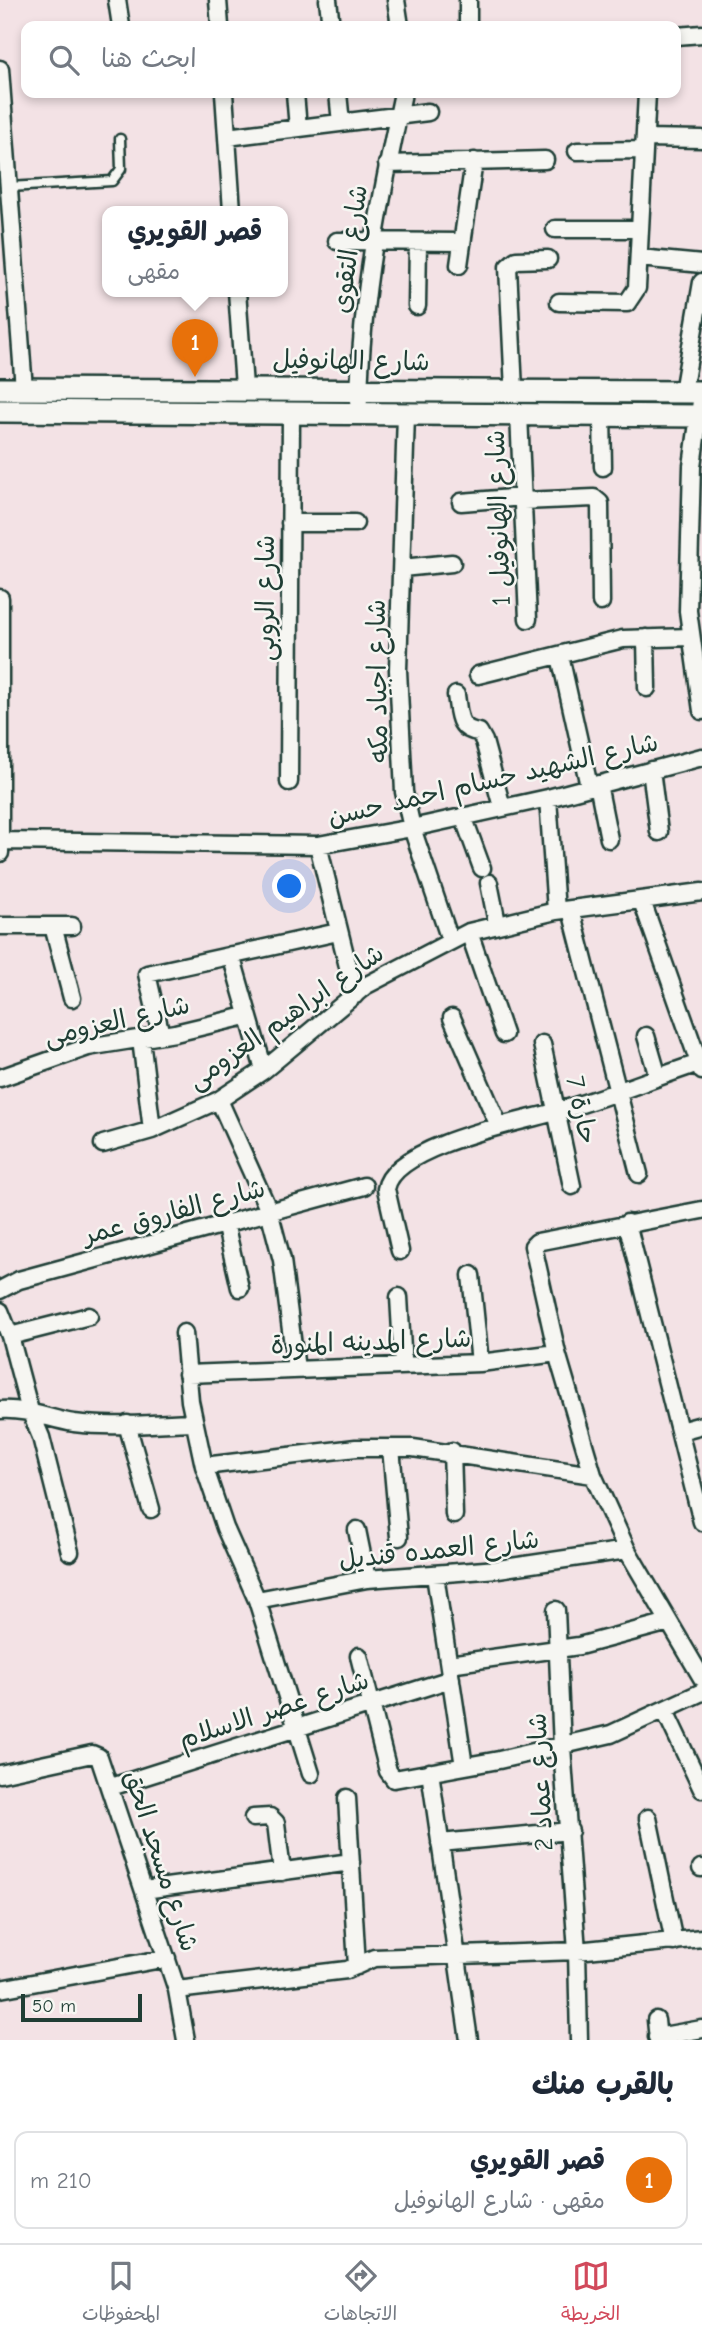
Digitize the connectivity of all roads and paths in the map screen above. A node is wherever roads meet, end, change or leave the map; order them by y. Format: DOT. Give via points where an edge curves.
graph roads {
  1 [pos="117,0"];
  2 [pos="218,0"];
  3 [pos="328,0"];
  4 [pos="396,0"];
  5 [pos="468,0"];
  6 [pos="120,21"];
  7 [pos="220,21"];
  8 [pos="330,21"];
  9 [pos="399,21"];
  10 [pos="468,21"];
  11 [pos="702,34"];
  12 [pos="681,36"];
  13 [pos="0,69"];
  14 [pos="224,98"];
  15 [pos="295,98"];
  16 [pos="338,98"];
  17 [pos="402,98"];
  18 [pos="648,98"];
  19 [pos="428,112"];
  20 [pos="398,116"];
  21 [pos="341,123"];
  22 [pos="298,128"];
  23 [pos="226,137"];
  24 [pos="120,139"];
  25 [pos="702,139"];
  26 [pos="645,144"];
  27 [pos="577,151"];
  28 [pos="545,160"];
  29 [pos="474,161"];
  30 [pos="387,164"];
  31 [pos="9,187"];
  32 [pos="232,206"];
  33 [pos="555,229"];
  34 [pos="640,229"];
  35 [pos="337,241"];
  36 [pos="374,242"];
  37 [pos="418,242"];
  38 [pos="462,242"];
  39 [pos="639,258"];
  40 [pos="548,259"];
  41 [pos="702,264"];
  42 [pos="459,265"];
  43 [pos="702,282"];
  44 [pos="237,297"];
  45 [pos="559,302"];
  46 [pos="416,306"];
  47 [pos="244,387"];
  48 [pos="0,388"];
  49 [pos="24,389"];
  50 [pos="359,389"];
  51 [pos="513,390"];
  52 [pos="696,393"];
  53 [pos="0,411"];
  54 [pos="291,414"];
  55 [pos="359,414"];
  56 [pos="406,414"];
  57 [pos="519,414"];
  58 [pos="602,414"];
  59 [pos="701,416"];
  60 [pos="603,467"];
  61 [pos="697,494"];
  62 [pos="523,499"];
  63 [pos="461,502"];
  64 [pos="290,523"];
  65 [pos="355,523"];
  66 [pos="452,563"];
  67 [pos="402,568"];
  68 [pos="0,598"];
  69 [pos="601,602"];
  70 [pos="695,611"];
  71 [pos="528,620"];
  72 [pos="691,637"];
  73 [pos="646,638"];
  74 [pos="560,656"];
  75 [pos="478,675"];
  76 [pos="647,688"];
  77 [pos="456,695"];
  78 [pos="702,711"];
  79 [pos="1,740"];
  80 [pos="702,757"];
  81 [pos="651,770"];
  82 [pos="289,782"];
  83 [pos="594,785"];
  84 [pos="548,798"];
  85 [pos="502,807"];
  86 [pos="463,816"];
  87 [pos="412,828"];
  88 [pos="659,832"];
  89 [pos="608,839"];
  90 [pos="0,841"];
  91 [pos="318,845"];
  92 [pos="0,853"];
  93 [pos="482,867"];
  94 [pos="489,883"];
  95 [pos="702,892"];
  96 [pos="642,901"];
  97 [pos="563,911"];
  98 [pos="497,923"];
  99 [pos="0,926"];
  100 [pos="53,926"];
  101 [pos="72,926"];
  102 [pos="338,932"];
  103 [pos="469,932"];
  104 [pos="450,940"];
  105 [pos="231,955"];
  106 [pos="355,995"];
  107 [pos="72,998"];
  108 [pos="246,1016"];
  109 [pos="452,1018"];
  110 [pos="504,1034"];
  111 [pos="161,1035"];
  112 [pos="646,1036"];
  113 [pos="141,1039"];
  114 [pos="542,1044"];
  115 [pos="701,1066"];
  116 [pos="264,1070"];
  117 [pos="658,1077"];
  118 [pos="0,1078"];
  119 [pos="617,1090"];
  120 [pos="219,1100"];
  121 [pos="556,1112"];
  122 [pos="499,1126"];
  123 [pos="152,1130"];
  124 [pos="103,1144"];
  125 [pos="639,1174"];
  126 [pos="364,1186"];
  127 [pos="572,1186"];
  128 [pos="702,1210"];
  129 [pos="269,1211"];
  130 [pos="226,1223"];
  131 [pos="627,1223"];
  132 [pos="400,1251"];
  133 [pos="471,1275"];
  134 [pos="240,1288"];
  135 [pos="0,1290"];
  136 [pos="399,1297"];
  137 [pos="0,1311"];
  138 [pos="89,1316"];
  139 [pos="184,1333"];
  140 [pos="10,1336"];
  141 [pos="557,1353"];
  142 [pos="480,1363"];
  143 [pos="403,1366"];
  144 [pos="296,1369"];
  145 [pos="187,1374"];
  146 [pos="0,1410"];
  147 [pos="30,1412"];
  148 [pos="194,1422"];
  149 [pos="127,1424"];
  150 [pos="702,1425"];
  151 [pos="680,1431"];
  152 [pos="391,1448"];
  153 [pos="452,1451"];
  154 [pos="204,1466"];
  155 [pos="593,1475"];
  156 [pos="151,1509"];
  157 [pos="454,1515"];
  158 [pos="702,1521"];
  159 [pos="357,1530"];
  160 [pos="399,1537"];
  161 [pos="627,1550"];
  162 [pos="70,1552"];
  163 [pos="435,1574"];
  164 [pos="367,1579"];
  165 [pos="257,1600"];
  166 [pos="556,1610"];
  167 [pos="669,1622"];
  168 [pos="558,1648"];
  169 [pos="359,1656"];
  170 [pos="450,1671"];
  171 [pos="702,1678"];
  172 [pos="702,1692"];
  173 [pos="371,1704"];
  174 [pos="666,1711"];
  175 [pos="297,1727"];
  176 [pos="562,1747"];
  177 [pos="464,1766"];
  178 [pos="430,1772"];
  179 [pos="0,1774"];
  180 [pos="311,1774"];
  181 [pos="111,1787"];
  182 [pos="702,1789"];
  183 [pos="347,1798"];
  184 [pos="253,1818"];
  185 [pos="648,1818"];
  186 [pos="570,1831"];
  187 [pos="440,1843"];
  188 [pos="351,1863"];
  189 [pos="282,1871"];
  190 [pos="144,1890"];
  191 [pos="702,1938"];
  192 [pos="674,1942"];
  193 [pos="577,1951"];
  194 [pos="455,1955"];
  195 [pos="167,1958"];
  196 [pos="357,1966"];
  197 [pos="0,1989"];
  198 [pos="177,1990"];
  199 [pos="656,2020"];
  200 [pos="702,2029"];
  201 [pos="658,2039"];
  202 [pos="186,2040"];
  203 [pos="469,2040"];
  204 [pos="579,2040"];
  1 -- 6 [label="street"];
  2 -- 7 [label="street"];
  3 -- 8 [label="street"];
  4 -- 9 [label="street"];
  5 -- 10 [label="street"];
  11 -- 12 [label="street"];
  13 -- 31 [label="street"];
  14 -- 23 [label="street"];
  15 -- 22 [label="street"];
  16 -- 21 [label="street"];
  17 -- 20 [label="street, شارع التقوى"];
  18 -- 26 [label="street"];
  19 -- 20 [label="street"];
  20 -- 21 [label="street"];
  20 -- 30 [label="street, شارع التقوى"];
  21 -- 22 [label="street"];
  22 -- 23 [label="street"];
  23 -- 32 [label="street"];
  24 -- 31 [label="lane" via="121,169 112,181"];
  25 -- 26 [label="street"];
  26 -- 27 [label="street"];
  26 -- 34 [label="street"];
  28 -- 29 [label="street"];
  29 -- 30 [label="street"];
  29 -- 38 [label="street"];
  30 -- 36 [label="street, شارع التقوى"];
  31 -- 49 [label="street"];
  33 -- 34 [label="street"];
  34 -- 39 [label="street"];
  35 -- 36 [label="street"];
  36 -- 37 [label="street"];
  36 -- 50 [label="street, شارع التقوى" via="365,287"];
  37 -- 38 [label="street"];
  37 -- 46 [label="street"];
  38 -- 42 [label="street"];
  39 -- 41 [label="street"];
  39 -- 45 [label="street" via="637,288 627,303"];
  40 -- 51 [label="street" via="516,260 508,267"];
  43 -- 52 [label="street"];
  44 -- 47 [label="street"];
  47 -- 49 [label="street, شارع الهانوفيل"];
  47 -- 50 [label="street, شارع الهانوفيل"];
  48 -- 49 [label="street, شارع الهانوفيل"];
  50 -- 51 [label="street, شارع الهانوفيل"];
  50 -- 55 [label="street, شارع التقوى"];
  51 -- 52 [label="street, شارع الهانوفيل"];
  52 -- 59 [label="street"];
  53 -- 54 [label="street, شارع الهانوفيل"];
  54 -- 55 [label="street, شارع الهانوفيل"];
  54 -- 64 [label="street, شارع الروبى"];
  55 -- 56 [label="street, شارع الهانوفيل"];
  56 -- 57 [label="street, شارع الهانوفيل"];
  56 -- 67 [label="street, شارع اجياد مكه"];
  57 -- 58 [label="street, شارع الهانوفيل"];
  57 -- 62 [label="street, شارع الهانوفيل 1"];
  58 -- 59 [label="street, شارع الهانوفيل"];
  58 -- 60 [label="street"];
  59 -- 61 [label="street"];
  61 -- 70 [label="street"];
  62 -- 63 [label="street"];
  62 -- 69 [label="street" via="594,498 600,503"];
  62 -- 71 [label="street, شارع الهانوفيل 1"];
  64 -- 65 [label="street"];
  64 -- 82 [label="street, شارع الروبى"];
  66 -- 67 [label="street"];
  67 -- 87 [label="street, شارع اجياد مكه" via="398,670 404,792"];
  68 -- 79 [label="street"];
  70 -- 72 [label="street"];
  72 -- 73 [label="street"];
  72 -- 78 [label="street"];
  73 -- 74 [label="street" via="603,643"];
  73 -- 76 [label="street"];
  74 -- 75 [label="street"];
  74 -- 83 [label="street"];
  77 -- 85 [label="street" via="463,727 479,732 484,741"];
  79 -- 90 [label="street"];
  80 -- 81 [label="street, شارع الشهيد حسام احمد حسن"];
  81 -- 83 [label="street, شارع الشهيد حسام احمد حسن"];
  81 -- 88 [label="street"];
  83 -- 84 [label="street, شارع الشهيد حسام احمد حسن"];
  83 -- 89 [label="street"];
  84 -- 85 [label="street, شارع الشهيد حسام احمد حسن"];
  84 -- 97 [label="street"];
  85 -- 86 [label="street, شارع الشهيد حسام احمد حسن"];
  86 -- 87 [label="street, شارع الشهيد حسام احمد حسن"];
  86 -- 93 [label="street"];
  87 -- 91 [label="street, شارع الشهيد حسام احمد حسن"];
  87 -- 104 [label="street, شارع اجياد مكه"];
  90 -- 91 [label="street, شارع الشهيد حسام احمد حسن"];
  90 -- 92 [label="street"];
  91 -- 102 [label="street"];
  94 -- 98 [label="street"];
  95 -- 96 [label="street, شارع ابراهيم العزومى"];
  96 -- 97 [label="street, شارع ابراهيم العزومى"];
  96 -- 115 [label="street"];
  97 -- 98 [label="street, شارع ابراهيم العزومى"];
  97 -- 119 [label="street"];
  98 -- 103 [label="street, شارع ابراهيم العزومى"];
  99 -- 100 [label="street"];
  100 -- 101 [label="street"];
  100 -- 107 [label="street"];
  102 -- 105 [label="street"];
  102 -- 106 [label="street"];
  103 -- 104 [label="street, شارع ابراهيم العزومى"];
  103 -- 110 [label="street"];
  104 -- 106 [label="street, شارع ابراهيم العزومى"];
  105 -- 108 [label="street"];
  105 -- 111 [label="street" via="147,974"];
  106 -- 116 [label="street, شارع ابراهيم العزومى"];
  108 -- 111 [label="street, شارع العزومى"];
  108 -- 116 [label="street"];
  109 -- 122 [label="street"];
  111 -- 113 [label="street, شارع العزومى"];
  112 -- 117 [label="street"];
  113 -- 118 [label="street, شارع العزومى" via="88,1048"];
  113 -- 123 [label="street"];
  114 -- 121 [label="street, حارة 7"];
  115 -- 117 [label="street"];
  116 -- 120 [label="street, شارع ابراهيم العزومى"];
  117 -- 119 [label="street"];
  119 -- 121 [label="street"];
  119 -- 125 [label="street"];
  120 -- 123 [label="street, شارع ابراهيم العزومى"];
  120 -- 129 [label="street"];
  121 -- 122 [label="street"];
  121 -- 127 [label="street, حارة 7"];
  122 -- 132 [label="street" via="457,1138 414,1160 388,1180"];
  123 -- 124 [label="street, شارع ابراهيم العزومى"];
  126 -- 129 [label="street, شارع الفاروق عمر"];
  128 -- 131 [label="street"];
  129 -- 130 [label="street, شارع الفاروق عمر"];
  129 -- 144 [label="street" via="282,1260"];
  130 -- 134 [label="street"];
  130 -- 135 [label="street, شارع الفاروق عمر" via="19,1280"];
  131 -- 141 [label="street" via="533,1246"];
  131 -- 151 [label="street"];
  133 -- 142 [label="street"];
  136 -- 143 [label="street"];
  137 -- 140 [label="street"];
  138 -- 140 [label="street"];
  139 -- 145 [label="street"];
  140 -- 147 [label="street"];
  141 -- 142 [label="street, شارع المدينه المنورة"];
  141 -- 155 [label="street"];
  142 -- 143 [label="street, شارع المدينه المنورة"];
  143 -- 144 [label="street, شارع المدينه المنورة"];
  144 -- 145 [label="street, شارع المدينه المنورة"];
  145 -- 148 [label="street"];
  146 -- 147 [label="street"];
  147 -- 149 [label="street" via="74,1423"];
  147 -- 162 [label="street" via="41,1437"];
  148 -- 149 [label="street"];
  148 -- 154 [label="street"];
  149 -- 156 [label="street"];
  150 -- 151 [label="street"];
  151 -- 158 [label="street"];
  152 -- 153 [label="street"];
  152 -- 154 [label="street"];
  152 -- 160 [label="street"];
  153 -- 155 [label="street"];
  153 -- 157 [label="street"];
  154 -- 165 [label="street"];
  155 -- 161 [label="street"];
  159 -- 164 [label="street"];
  161 -- 163 [label="street, شارع العمده قنديل"];
  161 -- 167 [label="street"];
  163 -- 164 [label="street, شارع العمده قنديل"];
  163 -- 170 [label="street"];
  164 -- 165 [label="street, شارع العمده قنديل"];
  165 -- 175 [label="street"];
  166 -- 168 [label="street, شارع عماد 2"];
  167 -- 168 [label="street, شارع عصر الاسلام"];
  167 -- 171 [label="street"];
  168 -- 170 [label="street, شارع عصر الاسلام"];
  168 -- 176 [label="street, شارع عماد 2"];
  169 -- 173 [label="street"];
  170 -- 173 [label="street, شارع عصر الاسلام"];
  170 -- 177 [label="street"];
  172 -- 174 [label="street"];
  173 -- 175 [label="street, شارع عصر الاسلام"];
  173 -- 178 [label="street" via="389,1776 400,1779"];
  174 -- 176 [label="street" via="611,1734"];
  174 -- 182 [label="street"];
  175 -- 180 [label="street"];
  175 -- 181 [label="street, شارع عصر الاسلام"];
  176 -- 177 [label="street"];
  176 -- 186 [label="street, شارع عماد 2"];
  177 -- 178 [label="street"];
  178 -- 187 [label="street"];
  179 -- 181 [label="street, شارع مسجد الحق" via="92,1754 104,1764"];
  181 -- 190 [label="street, شارع مسجد الحق"];
  183 -- 188 [label="street"];
  184 -- 189 [label="street" via="270,1817 276,1823"];
  185 -- 192 [label="street"];
  186 -- 187 [label="street"];
  186 -- 193 [label="street, شارع عماد 2"];
  187 -- 194 [label="street"];
  188 -- 189 [label="street"];
  188 -- 196 [label="street"];
  189 -- 190 [label="street"];
  190 -- 195 [label="street, شارع مسجد الحق"];
  191 -- 192 [label="street"];
  192 -- 193 [label="street"];
  193 -- 194 [label="street"];
  193 -- 204 [label="street, شارع عماد 2"];
  194 -- 196 [label="street" via="374,1958"];
  194 -- 203 [label="street"];
  195 -- 197 [label="street"];
  195 -- 198 [label="street, شارع مسجد الحق"];
  196 -- 198 [label="street"];
  198 -- 202 [label="street, شارع مسجد الحق"];
  199 -- 201 [label="street"];
  200 -- 201 [label="street"];
}
